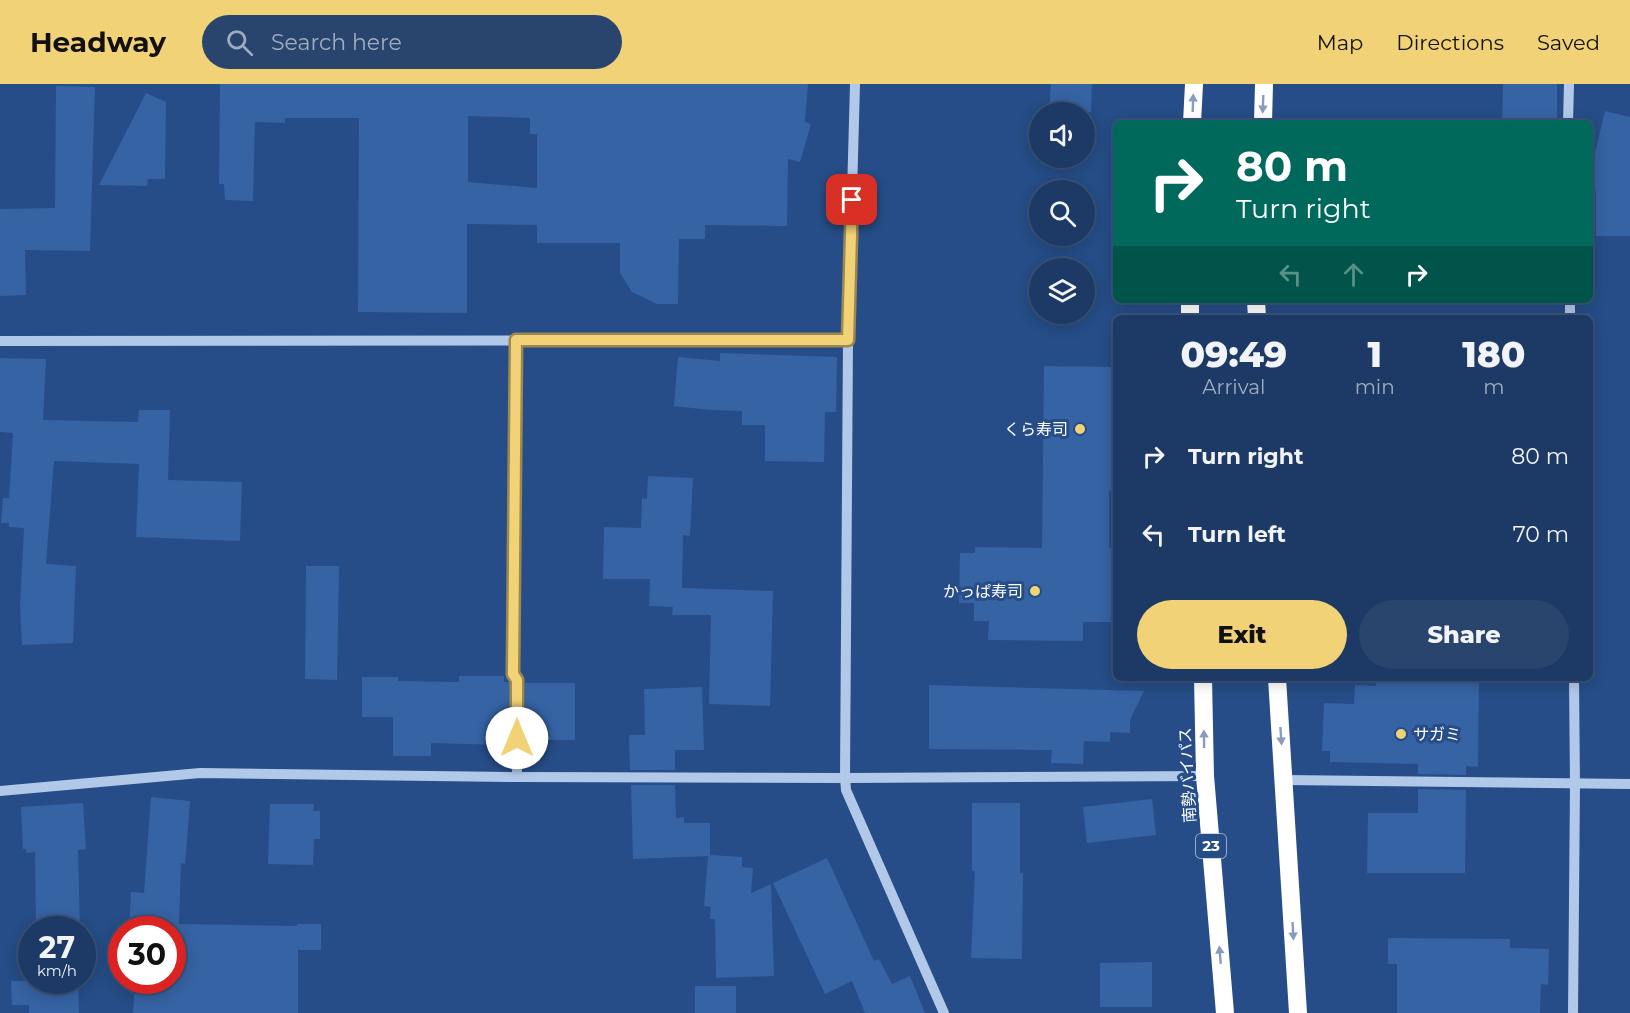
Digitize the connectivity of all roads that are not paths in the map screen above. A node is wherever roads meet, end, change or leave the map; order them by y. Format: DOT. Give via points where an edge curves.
graph roads {
  1 [pos="855,84"];
  2 [pos="1194,84"];
  3 [pos="1264,84"];
  4 [pos="1569,84"];
  5 [pos="1192,120"];
  6 [pos="1263,120"];
  7 [pos="1568,120"];
  8 [pos="516,340"];
  9 [pos="848,340"];
  10 [pos="0,341"];
  11 [pos="1203,681"];
  12 [pos="1277,681"];
  13 [pos="1574,681"];
  14 [pos="1205,776"];
  15 [pos="517,777"];
  16 [pos="845,778"];
  17 [pos="1285,780"];
  18 [pos="1630,784"];
  19 [pos="1575,785"];
  20 [pos="0,791"];
  21 [pos="944,1013"];
  22 [pos="1225,1013"];
  23 [pos="1298,1013"];
  24 [pos="1573,1013"];
  1 -- 9 [label="street"];
  5 -- 2 [label="highway, one-way"];
  3 -- 6 [label="highway, one-way"];
  4 -- 7 [label="street"];
  8 -- 9 [label="street"];
  8 -- 10 [label="street"];
  8 -- 15 [label="street" via="513,674 517,680"];
  9 -- 16 [label="street"];
  14 -- 11 [label="highway, 南勢バイパス / 23, one-way"];
  12 -- 17 [label="highway, one-way"];
  13 -- 19 [label="street"];
  14 -- 16 [label="street"];
  22 -- 14 [label="highway, 南勢バイパス / 23, one-way"];
  15 -- 16 [label="street"];
  15 -- 20 [label="street" via="200,772"];
  16 -- 21 [label="street" via="846,790"];
  17 -- 19 [label="street"];
  17 -- 23 [label="highway, one-way"];
  18 -- 19 [label="street"];
  19 -- 24 [label="street"];
}
